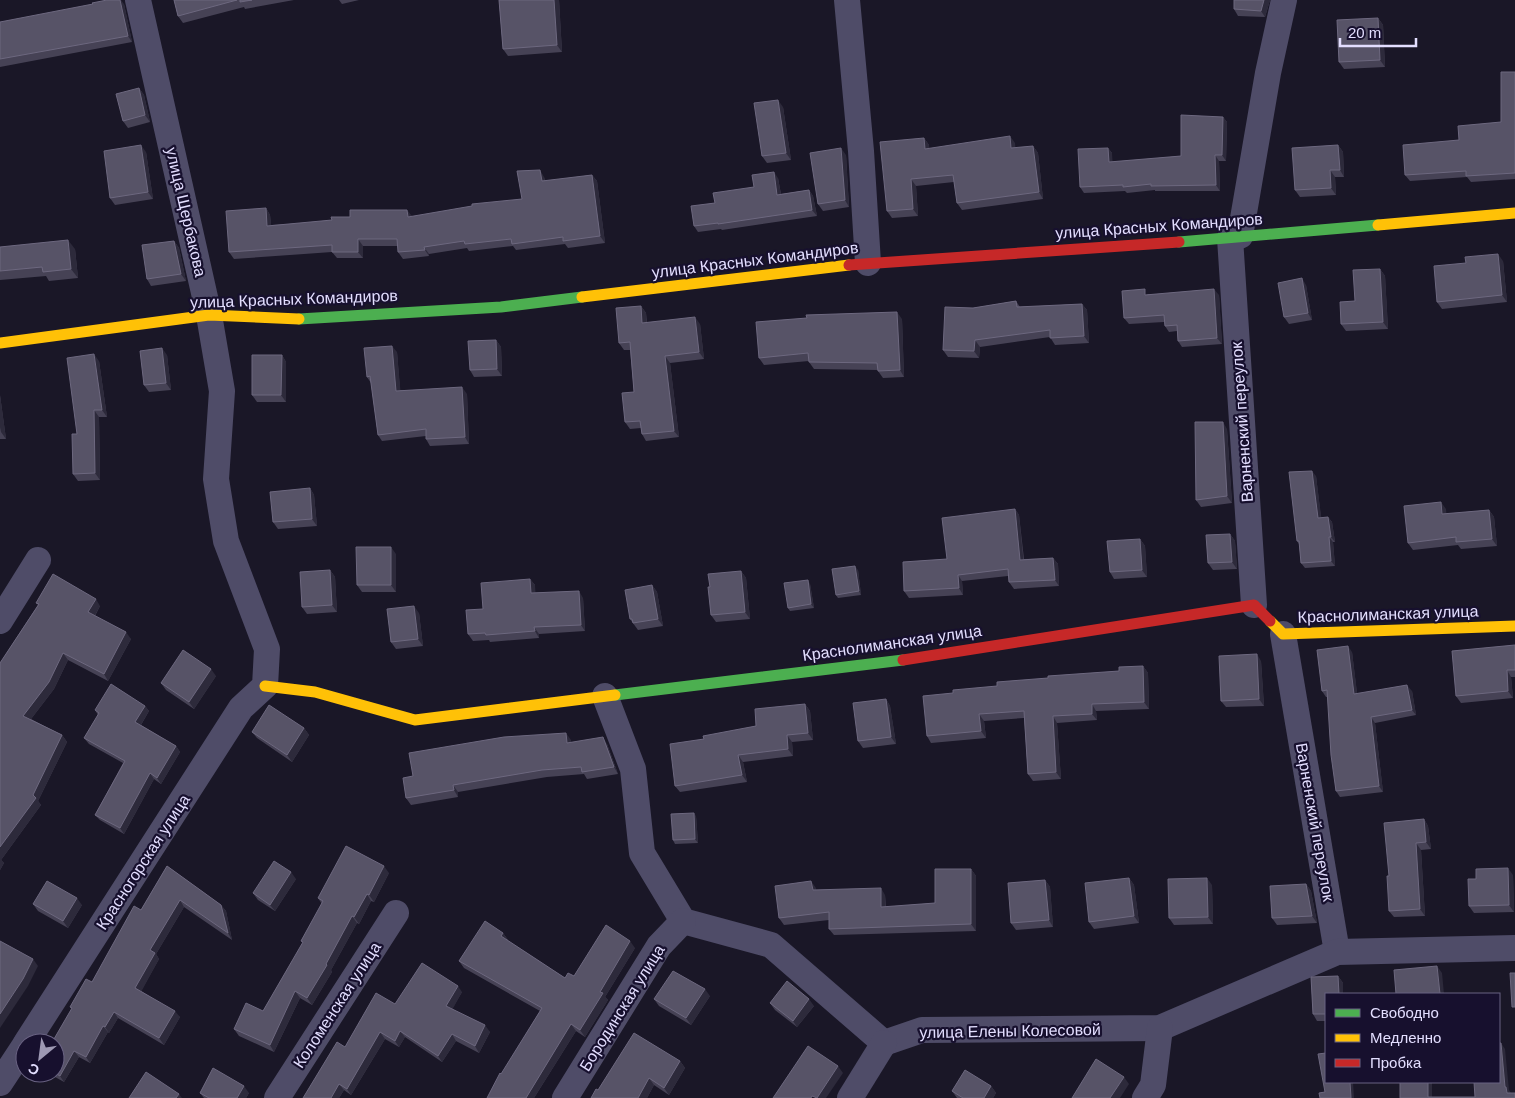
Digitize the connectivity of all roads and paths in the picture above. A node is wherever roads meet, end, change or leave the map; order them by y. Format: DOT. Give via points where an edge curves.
graph roads {
  1 [pos="138,0"];
  2 [pos="847,0"];
  3 [pos="1284,0"];
  4 [pos="1515,213"];
  5 [pos="1235,237"];
  6 [pos="868,263"];
  7 [pos="209,316"];
  8 [pos="0,343"];
  9 [pos="38,560"];
  10 [pos="1254,605"];
  11 [pos="0,622"];
  12 [pos="1515,626"];
  13 [pos="1283,634"];
  14 [pos="265,686"];
  15 [pos="605,696"];
  16 [pos="396,913"];
  17 [pos="683,921"];
  18 [pos="1515,948"];
  19 [pos="1337,952"];
  20 [pos="1160,1028"];
  21 [pos="33,1033"];
  22 [pos="884,1043"];
  23 [pos="15,1060"];
  24 [pos="0,1083"];
  25 [pos="277,1098"];
  26 [pos="565,1098"];
  27 [pos="850,1098"];
  28 [pos="1145,1098"];
  1 -- 7 [label="street, улица Щербакова"];
  2 -- 6 [label="street"];
  3 -- 5 [label="street, Варненский переулок"];
  4 -- 5 [label="street, улица Красных Командиров"];
  5 -- 6 [label="street, улица Красных Командиров"];
  5 -- 10 [label="street, Варненский переулок"];
  6 -- 7 [label="street, улица Красных Командиров" via="501,306 291,319"];
  7 -- 8 [label="street, улица Красных Командиров"];
  7 -- 14 [label="street, улица Щербакова" via="222,391 216,480 226,541 267,649"];
  9 -- 11 [label="street"];
  10 -- 13 [label="street, Краснолиманская улица"];
  10 -- 15 [label="street, Краснолиманская улица" via="901,660"];
  12 -- 13 [label="street, Краснолиманская улица"];
  13 -- 19 [label="street, Варненский переулок"];
  14 -- 15 [label="street, Краснолиманская улица" via="315,692 415,720"];
  14 -- 21 [label="street, Красногорская улица" via="241,708"];
  15 -- 17 [label="street" via="633,769 642,853"];
  16 -- 25 [label="street, Коломенская улица"];
  17 -- 22 [label="street" via="771,945"];
  17 -- 26 [label="street, Бородинская улица" via="659,946"];
  18 -- 19 [label="street, улица Елены Колесовой"];
  19 -- 20 [label="street, улица Елены Колесовой"];
  20 -- 22 [label="street, улица Елены Колесовой" via="922,1030"];
  20 -- 28 [label="street" via="1153,1084"];
  22 -- 27 [label="street"];
  23 -- 24 [label="street, Красногорская улица"];
}
